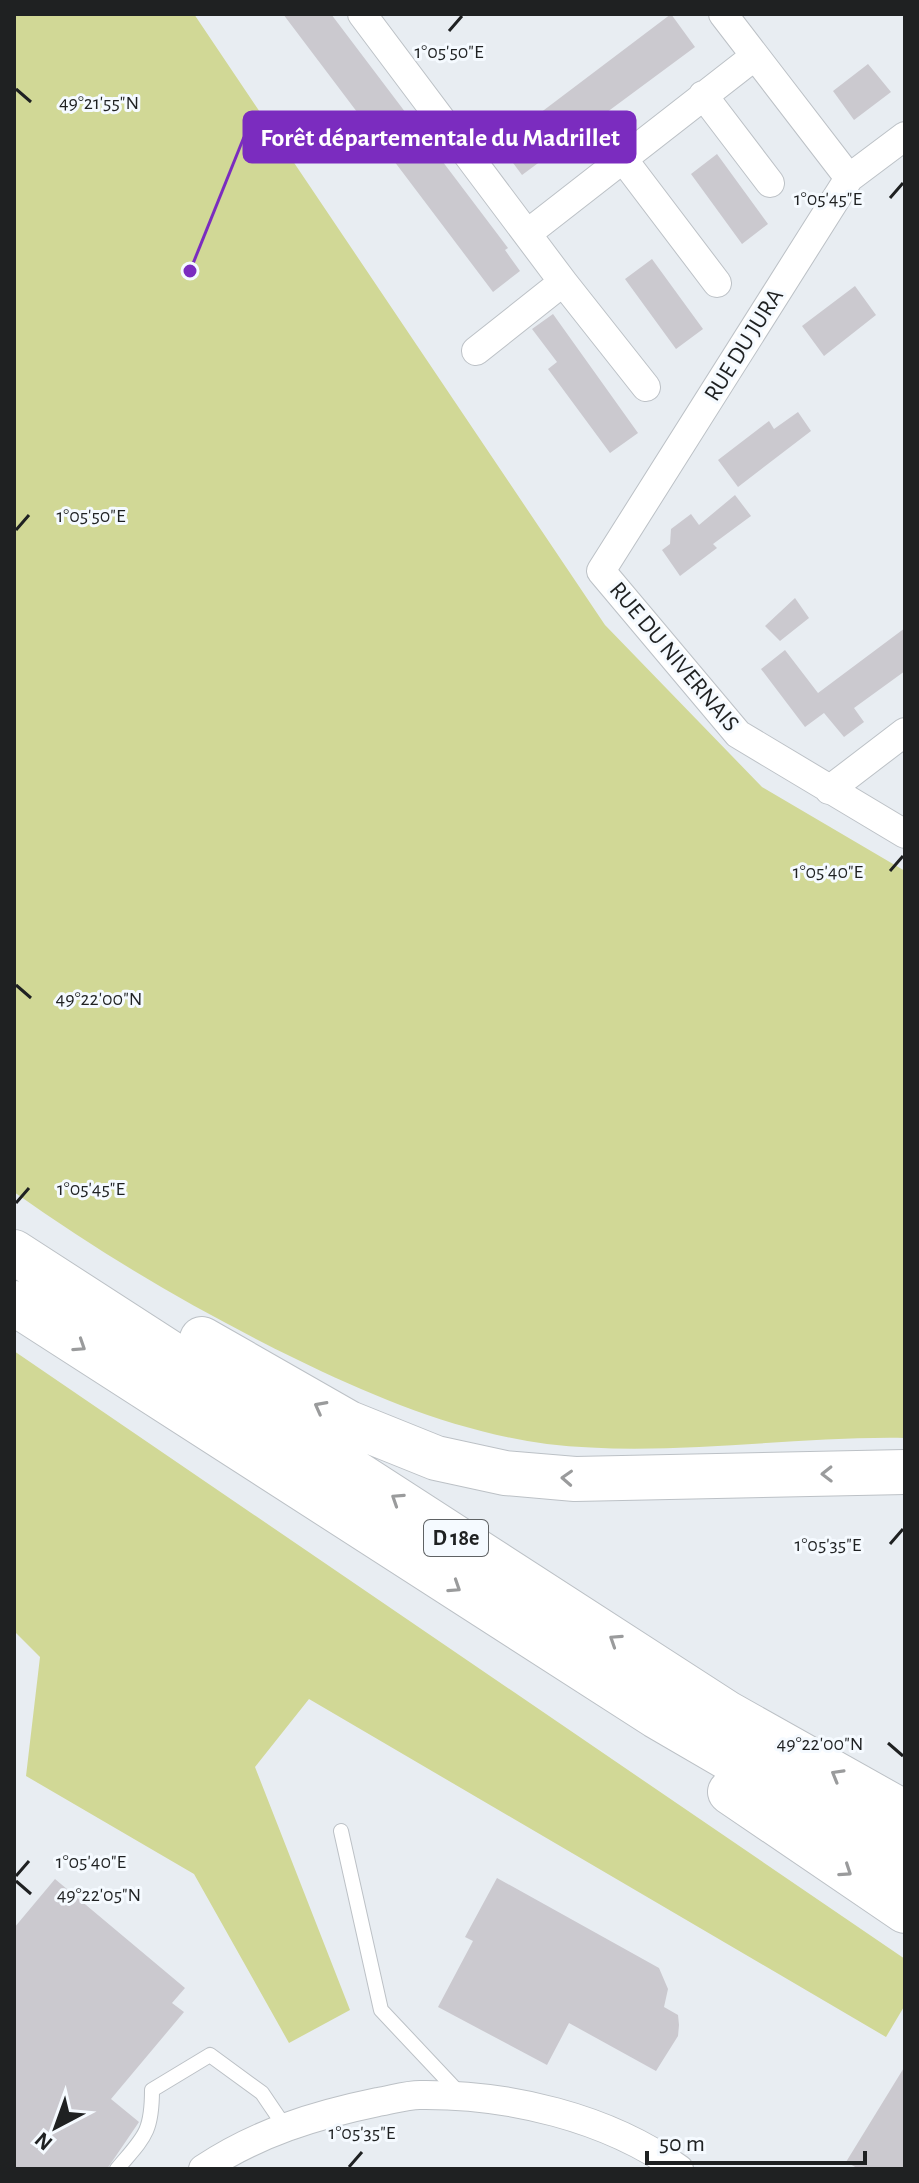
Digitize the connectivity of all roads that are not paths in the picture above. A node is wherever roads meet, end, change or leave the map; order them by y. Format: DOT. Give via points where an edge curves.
graph roads {
  1 [pos="362,14"];
  2 [pos="723,14"];
  3 [pos="755,56"];
  4 [pos="703,95"];
  5 [pos="905,136"];
  6 [pos="623,159"];
  7 [pos="849,178"];
  8 [pos="770,183"];
  9 [pos="528,233"];
  10 [pos="563,282"];
  11 [pos="717,283"];
  12 [pos="476,351"];
  13 [pos="646,387"];
  14 [pos="601,571"];
  15 [pos="905,732"];
  16 [pos="829,790"];
  17 [pos="905,834"];
  18 [pos="14,1252"];
  19 [pos="14,1303"];
  20 [pos="905,1472"];
  21 [pos="656,1716"];
  22 [pos="905,1813"];
  23 [pos="341,1831"];
  24 [pos="905,1861"];
  25 [pos="905,1911"];
  26 [pos="464,2099"];
  27 [pos="285,2127"];
  28 [pos="117,2169"];
  29 [pos="204,2169"];
  30 [pos="679,2169"];
  1 -- 9 [label="street"];
  2 -- 3 [label="street"];
  3 -- 4 [label="street"];
  3 -- 7 [label="street"];
  4 -- 6 [label="street"];
  4 -- 8 [label="street"];
  5 -- 7 [label="street, RUE DU JURA"];
  6 -- 9 [label="street"];
  6 -- 11 [label="street"];
  7 -- 14 [label="street, RUE DU JURA"];
  9 -- 10 [label="street"];
  10 -- 12 [label="street"];
  10 -- 13 [label="street"];
  14 -- 16 [label="street, RUE DU NIVERNAIS" via="738,734"];
  15 -- 16 [label="street"];
  16 -- 17 [label="street, RUE DU NIVERNAIS"];
  20 -- 18 [label="highway, one-way" via="575,1479 505,1473 436,1458 349,1423 92,1274"];
  22 -- 18 [label="highway, D 18e, one-way" via="727,1713"];
  19 -- 21 [label="highway, D 18e, one-way"];
  21 -- 24 [label="highway, D 18e"];
  21 -- 25 [label="highway, one-way" via="717,1783"];
  23 -- 26 [label="lane" via="381,2010"];
  26 -- 27 [label="street" via="418,2095 326,2113"];
  26 -- 30 [label="street" via="513,2103 585,2120 656,2152"];
  27 -- 28 [label="lane" via="262,2093 210,2055 152,2090 152,2121"];
  27 -- 29 [label="street" via="240,2144"];
}
